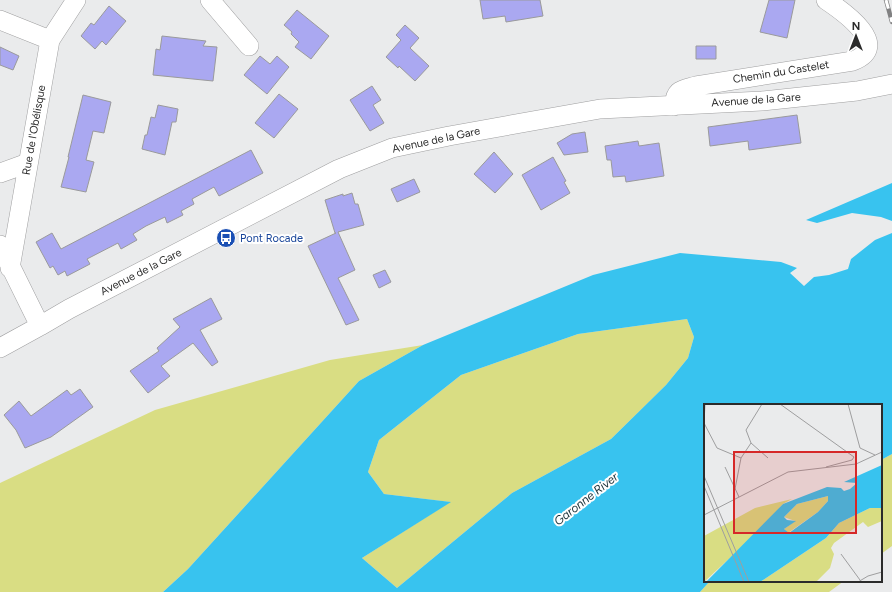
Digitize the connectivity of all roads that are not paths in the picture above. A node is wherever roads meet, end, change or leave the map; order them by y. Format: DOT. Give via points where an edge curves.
graph roads {
  1 [pos="76,0"];
  2 [pos="210,0"];
  3 [pos="826,0"];
  4 [pos="0,20"];
  5 [pos="50,40"];
  6 [pos="249,46"];
  7 [pos="892,84"];
  8 [pos="674,106"];
  9 [pos="28,163"];
  10 [pos="0,174"];
  11 [pos="0,245"];
  12 [pos="10,268"];
  13 [pos="40,326"];
  14 [pos="0,348"];
  1 -- 5 [label="street, Rue de l'Obélisque"];
  2 -- 6 [label="street"];
  3 -- 8 [label="street, Chemin du Castelet" via="869,32 873,45 867,56 854,61 696,86 680,91 675,98"];
  4 -- 5 [label="street"];
  5 -- 9 [label="street, Rue de l'Obélisque"];
  7 -- 8 [label="street, Avenue de la Gare" via="857,91 762,101"];
  8 -- 13 [label="street, Avenue de la Gare" via="600,109 392,148 339,169"];
  9 -- 10 [label="street"];
  9 -- 12 [label="street, Rue de l'Obélisque"];
  11 -- 12 [label="street"];
  12 -- 13 [label="street"];
  13 -- 14 [label="street, Avenue de la Gare"];
}
